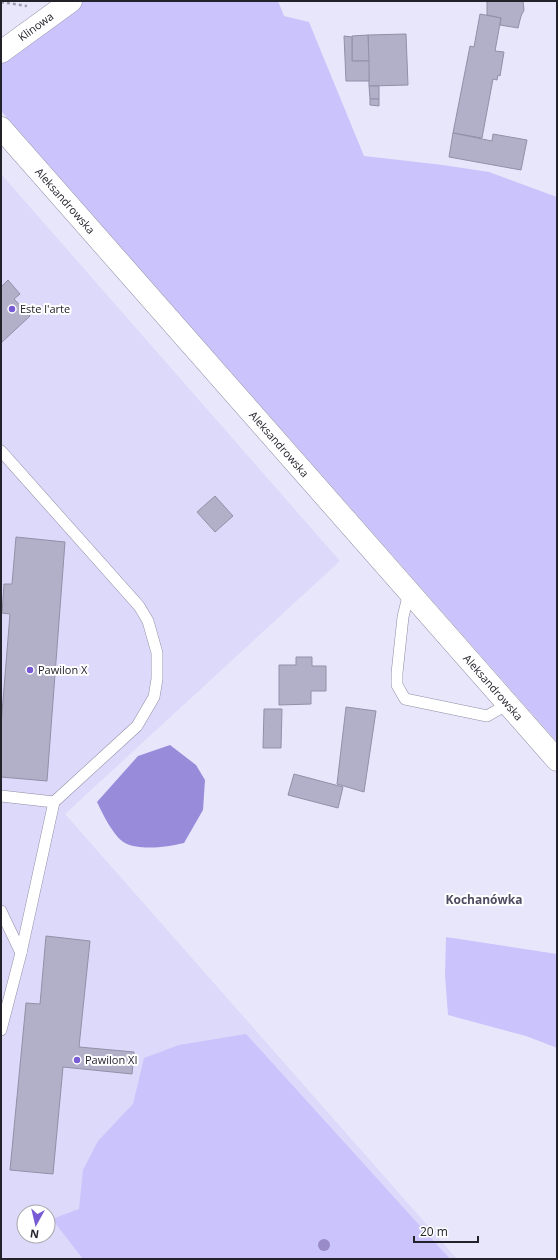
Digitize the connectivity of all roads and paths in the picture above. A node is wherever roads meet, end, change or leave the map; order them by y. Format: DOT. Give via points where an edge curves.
graph roads {
  1 [pos="71,1"];
  2 [pos="1,52"];
  3 [pos="1,128"];
  4 [pos="1,451"];
  5 [pos="409,592"];
  6 [pos="508,704"];
  7 [pos="557,760"];
  8 [pos="1,796"];
  9 [pos="54,802"];
  10 [pos="1,911"];
  11 [pos="21,953"];
  12 [pos="1,1030"];
  1 -- 2 [label="main road, Klinowa"];
  3 -- 5 [label="main road, Aleksandrowska"];
  4 -- 9 [label="lane" via="139,606 150,627 157,653 154,697 137,726"];
  5 -- 6 [label="main road, Aleksandrowska"];
  5 -- 6 [label="lane" via="403,618 397,685 406,699 487,716"];
  6 -- 7 [label="main road, Aleksandrowska"];
  8 -- 9 [label="lane"];
  9 -- 11 [label="lane"];
  10 -- 11 [label="lane"];
  11 -- 12 [label="lane"];
}
